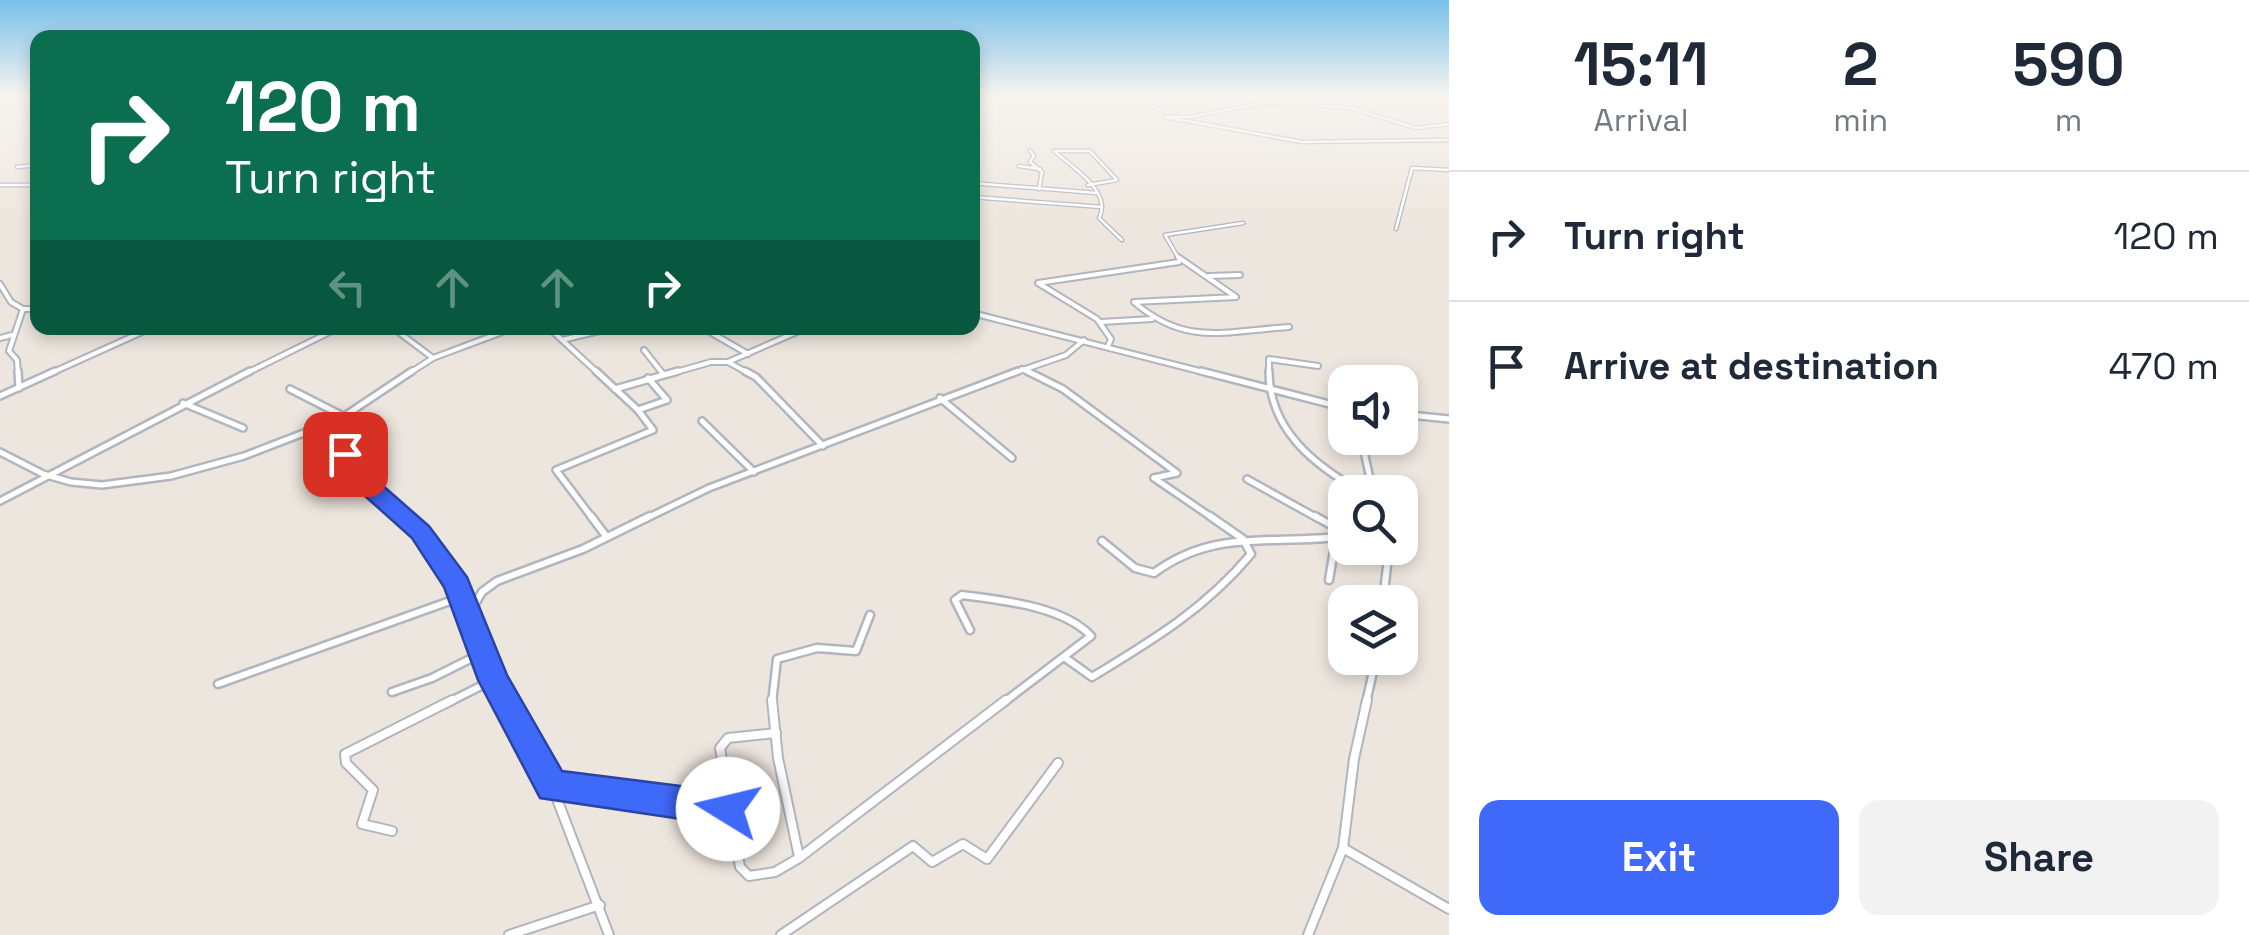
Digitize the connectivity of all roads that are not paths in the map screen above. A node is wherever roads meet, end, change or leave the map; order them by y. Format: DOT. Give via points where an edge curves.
graph roads {
  1 [pos="1289,140"];
  2 [pos="1449,140"];
  3 [pos="1030,151"];
  4 [pos="30,166"];
  5 [pos="1019,166"];
  6 [pos="17,167"];
  7 [pos="1040,169"];
  8 [pos="1449,170"];
  9 [pos="1088,184"];
  10 [pos="30,185"];
  11 [pos="980,185"];
  12 [pos="0,186"];
  13 [pos="1023,188"];
  14 [pos="1039,189"];
  15 [pos="1098,193"];
  16 [pos="980,198"];
  17 [pos="1026,201"];
  18 [pos="1102,207"];
  19 [pos="1243,224"];
  20 [pos="1396,229"];
  21 [pos="1122,240"];
  22 [pos="1181,262"];
  23 [pos="1240,274"];
  24 [pos="1206,276"];
  25 [pos="0,284"];
  26 [pos="23,308"];
  27 [pos="30,308"];
  28 [pos="980,315"];
  29 [pos="1152,319"];
  30 [pos="1101,322"];
  31 [pos="1289,327"];
  32 [pos="136,335"];
  33 [pos="403,335"];
  34 [pos="495,335"];
  35 [pos="557,335"];
  36 [pos="583,335"];
  37 [pos="715,335"];
  38 [pos="790,335"];
  39 [pos="12,336"];
  40 [pos="319,336"];
  41 [pos="0,338"];
  42 [pos="562,340"];
  43 [pos="1084,340"];
  44 [pos="1108,346"];
  45 [pos="644,350"];
  46 [pos="748,354"];
  47 [pos="434,358"];
  48 [pos="728,362"];
  49 [pos="1318,366"];
  50 [pos="1022,369"];
  51 [pos="664,374"];
  52 [pos="648,378"];
  53 [pos="19,388"];
  54 [pos="290,389"];
  55 [pos="614,389"];
  56 [pos="1270,391"];
  57 [pos="0,396"];
  58 [pos="940,398"];
  59 [pos="184,403"];
  60 [pos="1328,404"];
  61 [pos="638,410"];
  62 [pos="1418,416"];
  63 [pos="340,417"];
  64 [pos="1449,420"];
  65 [pos="702,421"];
  66 [pos="243,428"];
  67 [pos="824,446"];
  68 [pos="0,452"];
  69 [pos="1012,458"];
  70 [pos="754,472"];
  71 [pos="1330,475"];
  72 [pos="45,476"];
  73 [pos="1248,479"];
  74 [pos="0,501"];
  75 [pos="1328,525"];
  76 [pos="606,536"];
  77 [pos="1328,538"];
  78 [pos="1243,539"];
  79 [pos="1102,541"];
  80 [pos="1332,565"];
  81 [pos="1329,580"];
  82 [pos="464,596"];
  83 [pos="470,613"];
  84 [pos="870,616"];
  85 [pos="970,630"];
  86 [pos="482,653"];
  87 [pos="1064,657"];
  88 [pos="1372,675"];
  89 [pos="493,680"];
  90 [pos="218,684"];
  91 [pos="392,692"];
  92 [pos="776,733"];
  93 [pos="1058,763"];
  94 [pos="552,786"];
  95 [pos="728,809"];
  96 [pos="392,830"];
  97 [pos="1344,848"];
  98 [pos="799,858"];
  99 [pos="600,904"];
  100 [pos="1449,909"];
  101 [pos="509,935"];
  102 [pos="609,935"];
  103 [pos="781,935"];
  104 [pos="1308,935"];
  1 -- 2 [label="street"];
  3 -- 7 [label="street" via="1030,162"];
  4 -- 6 [label="street"];
  5 -- 7 [label="street"];
  7 -- 14 [label="street"];
  8 -- 20 [label="street" via="1412,168"];
  9 -- 9 [label="street" via="1117,180 1092,152 1054,150"];
  9 -- 15 [label="street"];
  10 -- 12 [label="street"];
  11 -- 13 [label="street"];
  13 -- 14 [label="street"];
  13 -- 17 [label="street"];
  14 -- 15 [label="street"];
  15 -- 18 [label="street"];
  16 -- 17 [label="street"];
  17 -- 18 [label="street"];
  18 -- 21 [label="street" via="1099,218"];
  19 -- 22 [label="street" via="1165,235"];
  22 -- 24 [label="street"];
  22 -- 30 [label="street" via="1038,282"];
  23 -- 24 [label="street"];
  24 -- 29 [label="street" via="1236,297 1134,302"];
  25 -- 26 [label="street"];
  26 -- 27 [label="street"];
  26 -- 39 [label="street"];
  28 -- 43 [label="street"];
  29 -- 30 [label="street"];
  29 -- 31 [label="street" via="1188,334"];
  30 -- 44 [label="street" via="1112,339"];
  32 -- 53 [label="street"];
  33 -- 47 [label="street"];
  34 -- 47 [label="street"];
  35 -- 42 [label="street"];
  36 -- 42 [label="street"];
  37 -- 46 [label="street"];
  38 -- 46 [label="street"];
  39 -- 41 [label="street"];
  39 -- 53 [label="street"];
  40 -- 59 [label="street"];
  42 -- 55 [label="street"];
  43 -- 44 [label="street"];
  43 -- 50 [label="street" via="1066,354"];
  44 -- 56 [label="street"];
  45 -- 51 [label="street"];
  46 -- 48 [label="street"];
  47 -- 63 [label="street"];
  48 -- 51 [label="street"];
  48 -- 67 [label="street" via="756,377"];
  49 -- 56 [label="street" via="1268,359"];
  50 -- 58 [label="street"];
  50 -- 78 [label="street" via="1176,472 1154,478"];
  51 -- 52 [label="street"];
  52 -- 55 [label="street"];
  52 -- 61 [label="street" via="667,400"];
  53 -- 57 [label="street"];
  54 -- 63 [label="street"];
  55 -- 61 [label="street"];
  56 -- 60 [label="street"];
  56 -- 71 [label="street" via="1289,435"];
  58 -- 67 [label="street"];
  58 -- 69 [label="street"];
  59 -- 66 [label="street"];
  59 -- 72 [label="street"];
  61 -- 76 [label="street" via="652,430 648,435 556,470"];
  62 -- 64 [label="street"];
  63 -- 72 [label="street" via="185,474 91,484"];
  63 -- 82 [label="street" via="335,426 351,466 420,532"];
  65 -- 70 [label="street"];
  67 -- 70 [label="street"];
  68 -- 72 [label="street"];
  70 -- 76 [label="street"];
  72 -- 74 [label="street"];
  73 -- 75 [label="street"];
  76 -- 83 [label="street" via="497,581"];
  77 -- 78 [label="street"];
  78 -- 79 [label="street" via="1196,546 1154,573 1135,568"];
  78 -- 87 [label="street" via="1251,554 1234,578 1151,642 1092,677"];
  80 -- 81 [label="street"];
  82 -- 83 [label="street"];
  82 -- 90 [label="street"];
  83 -- 86 [label="street"];
  84 -- 92 [label="street" via="856,651 817,648 777,658"];
  85 -- 87 [label="street" via="956,600 962,595 1046,613 1091,634"];
  86 -- 89 [label="street"];
  86 -- 91 [label="street"];
  87 -- 98 [label="street"];
  88 -- 97 [label="street"];
  89 -- 94 [label="street"];
  89 -- 96 [label="street" via="345,754 374,790 362,824"];
  92 -- 95 [label="street" via="723,742"];
  92 -- 98 [label="street"];
  93 -- 103 [label="street" via="987,860 963,844 932,862 913,846"];
  94 -- 95 [label="street"];
  94 -- 99 [label="street"];
  95 -- 98 [label="street" via="744,874 758,877"];
  97 -- 100 [label="street"];
  97 -- 104 [label="street"];
  99 -- 101 [label="street"];
  99 -- 102 [label="street"];
}
